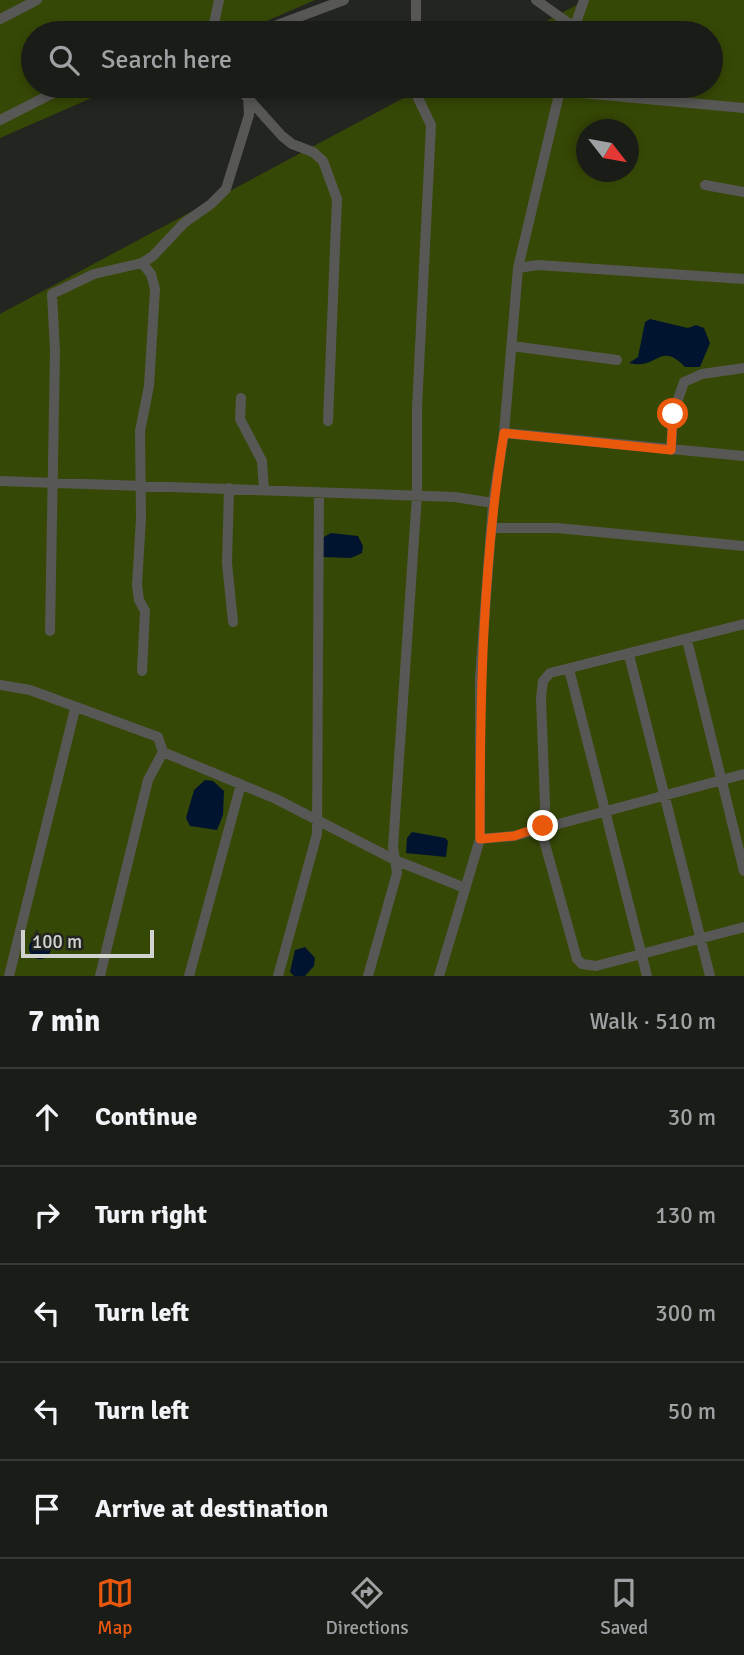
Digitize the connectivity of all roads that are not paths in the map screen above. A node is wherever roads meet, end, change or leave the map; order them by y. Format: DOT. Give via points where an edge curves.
graph roads {
  1 [pos="37,0"];
  2 [pos="219,0"];
  3 [pos="344,0"];
  4 [pos="416,0"];
  5 [pos="536,0"];
  6 [pos="584,0"];
  7 [pos="0,19"];
  8 [pos="215,21"];
  9 [pos="288,21"];
  10 [pos="415,21"];
  11 [pos="562,21"];
  12 [pos="576,21"];
  13 [pos="44,98"];
  14 [pos="248,98"];
  15 [pos="249,98"];
  16 [pos="418,98"];
  17 [pos="558,98"];
  18 [pos="647,98"];
  19 [pos="744,108"];
  20 [pos="0,120"];
  21 [pos="705,186"];
  22 [pos="744,192"];
  23 [pos="142,262"];
  24 [pos="518,268"];
  25 [pos="744,279"];
  26 [pos="512,346"];
  27 [pos="617,360"];
  28 [pos="744,368"];
  29 [pos="241,398"];
  30 [pos="328,421"];
  31 [pos="504,433"];
  32 [pos="671,450"];
  33 [pos="744,456"];
  34 [pos="0,481"];
  35 [pos="51,482"];
  36 [pos="140,485"];
  37 [pos="229,488"];
  38 [pos="264,490"];
  39 [pos="319,492"];
  40 [pos="417,495"];
  41 [pos="493,503"];
  42 [pos="491,528"];
  43 [pos="744,546"];
  44 [pos="233,622"];
  45 [pos="744,624"];
  46 [pos="50,631"];
  47 [pos="687,640"];
  48 [pos="629,655"];
  49 [pos="569,669"];
  50 [pos="142,671"];
  51 [pos="0,685"];
  52 [pos="75,709"];
  53 [pos="163,752"];
  54 [pos="744,774"];
  55 [pos="721,780"];
  56 [pos="241,785"];
  57 [pos="666,794"];
  58 [pos="606,811"];
  59 [pos="316,822"];
  60 [pos="543,826"];
  61 [pos="480,839"];
  62 [pos="395,860"];
  63 [pos="744,871"];
  64 [pos="465,888"];
  65 [pos="744,927"];
  66 [pos="700,939"];
  67 [pos="641,953"];
  68 [pos="9,976"];
  69 [pos="100,976"];
  70 [pos="189,976"];
  71 [pos="278,976"];
  72 [pos="368,976"];
  73 [pos="439,976"];
  74 [pos="647,976"];
  75 [pos="710,976"];
  1 -- 7 [label="street"];
  2 -- 8 [label="street"];
  3 -- 9 [label="street"];
  4 -- 10 [label="street"];
  5 -- 11 [label="street"];
  6 -- 12 [label="street"];
  13 -- 20 [label="street"];
  14 -- 23 [label="street" via="249,115 226,188"];
  15 -- 30 [label="street" via="282,136 323,161 337,199"];
  16 -- 40 [label="street" via="431,125"];
  17 -- 24 [label="street"];
  18 -- 19 [label="street"];
  21 -- 22 [label="street"];
  23 -- 35 [label="street" via="94,274 52,294"];
  23 -- 36 [label="street" via="155,289 149,386 140,431"];
  24 -- 25 [label="street" via="538,265"];
  24 -- 26 [label="street"];
  26 -- 27 [label="street"];
  26 -- 31 [label="street"];
  28 -- 32 [label="street" via="702,374 684,382 673,414"];
  29 -- 38 [label="street" via="240,419 262,461"];
  31 -- 32 [label="street"];
  31 -- 41 [label="street"];
  32 -- 33 [label="street"];
  34 -- 35 [label="street"];
  35 -- 36 [label="street"];
  35 -- 46 [label="street"];
  36 -- 37 [label="street"];
  36 -- 50 [label="street" via="137,585 145,611"];
  37 -- 38 [label="street"];
  37 -- 44 [label="street"];
  38 -- 39 [label="street"];
  39 -- 40 [label="street"];
  39 -- 59 [label="street"];
  40 -- 41 [label="street"];
  40 -- 62 [label="street"];
  41 -- 42 [label="street"];
  42 -- 43 [label="street" via="558,528"];
  42 -- 61 [label="street" via="480,677"];
  45 -- 47 [label="street"];
  47 -- 48 [label="street"];
  47 -- 55 [label="street"];
  48 -- 49 [label="street"];
  48 -- 57 [label="street"];
  49 -- 58 [label="street"];
  49 -- 60 [label="street" via="550,673 543,681"];
  51 -- 52 [label="street" via="30,690"];
  52 -- 53 [label="street" via="159,737"];
  52 -- 68 [label="street"];
  53 -- 56 [label="street"];
  53 -- 69 [label="street" via="148,780"];
  54 -- 55 [label="street"];
  55 -- 57 [label="street"];
  55 -- 63 [label="street"];
  56 -- 59 [label="street"];
  56 -- 70 [label="street"];
  57 -- 58 [label="street"];
  57 -- 66 [label="street"];
  58 -- 60 [label="street"];
  58 -- 67 [label="street"];
  59 -- 62 [label="street"];
  59 -- 71 [label="street" via="317,834"];
  60 -- 61 [label="street" via="514,836"];
  60 -- 67 [label="street" via="542,837 577,958 582,964 596,965"];
  61 -- 64 [label="street"];
  62 -- 64 [label="street"];
  62 -- 72 [label="street" via="397,873"];
  64 -- 73 [label="street"];
  65 -- 66 [label="street"];
  66 -- 67 [label="street"];
  66 -- 75 [label="street"];
  67 -- 74 [label="street"];
}
